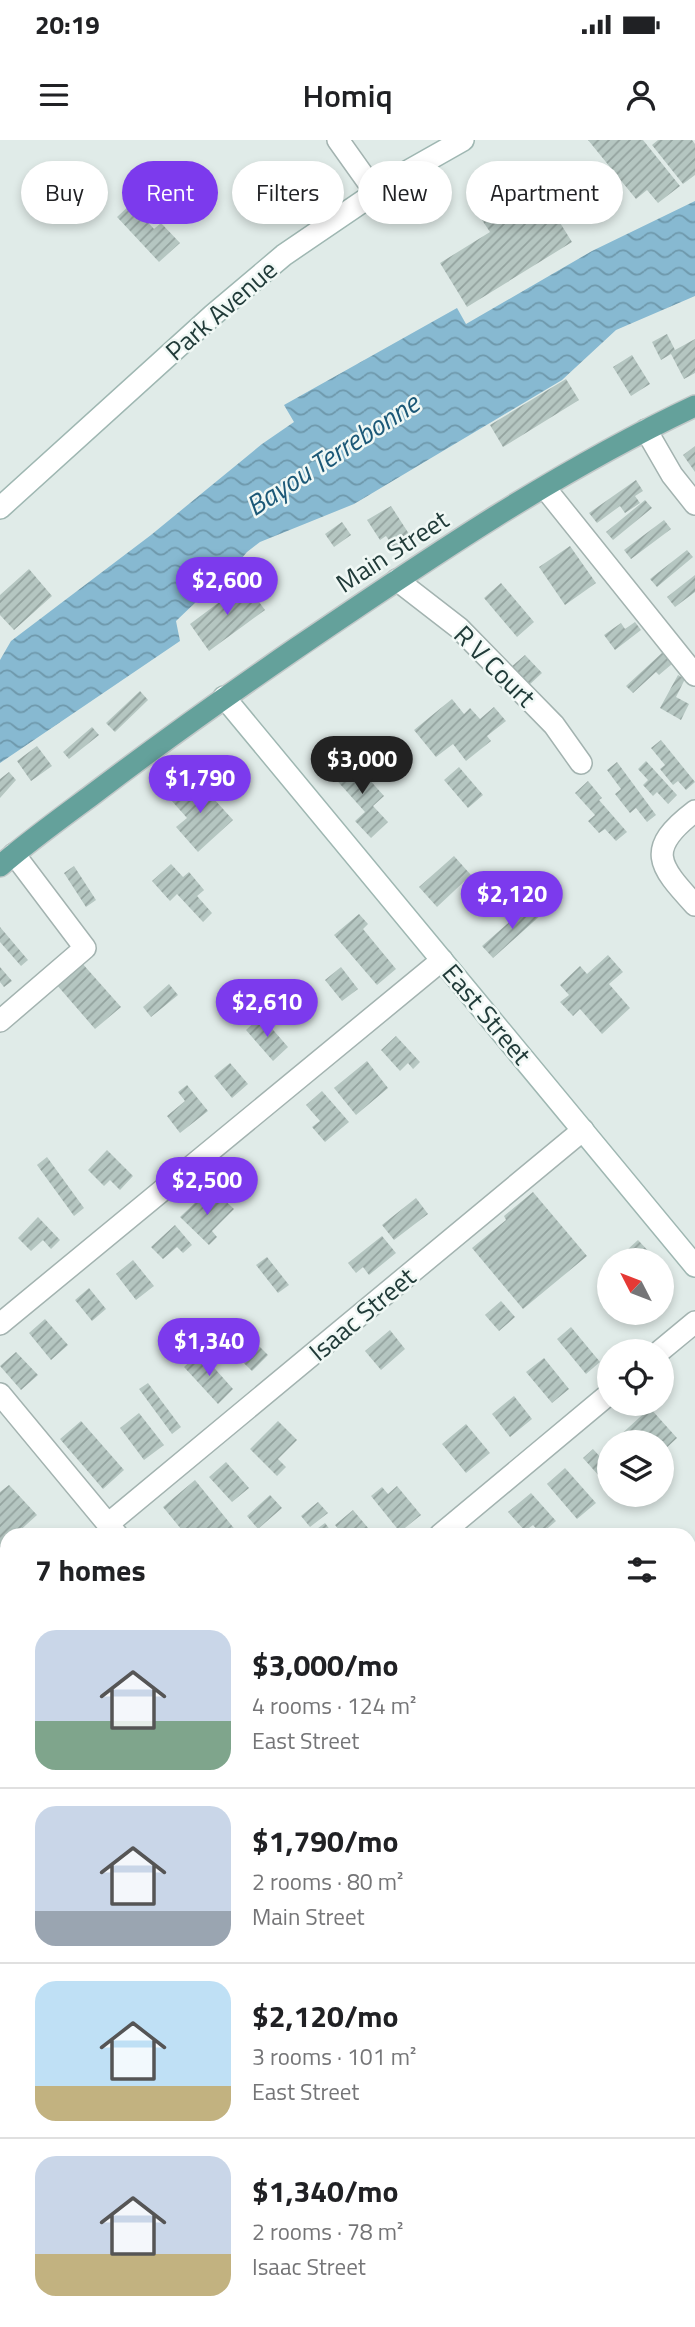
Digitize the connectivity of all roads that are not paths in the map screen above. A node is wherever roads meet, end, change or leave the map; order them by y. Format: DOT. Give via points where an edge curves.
graph roads {
  1 [pos="338,140"];
  2 [pos="463,140"];
  3 [pos="427,161"];
  4 [pos="358,168"];
  5 [pos="358,204"];
  6 [pos="695,406"];
  7 [pos="646,430"];
  8 [pos="545,488"];
  9 [pos="695,504"];
  10 [pos="0,508"];
  11 [pos="397,580"];
  12 [pos="695,675"];
  13 [pos="224,697"];
  14 [pos="582,763"];
  15 [pos="695,811"];
  16 [pos="7,860"];
  17 [pos="695,905"];
  18 [pos="442,960"];
  19 [pos="0,1021"];
  20 [pos="583,1130"];
  21 [pos="695,1266"];
  22 [pos="695,1322"];
  23 [pos="0,1324"];
  24 [pos="674,1339"];
  25 [pos="0,1394"];
  26 [pos="597,1404"];
  27 [pos="111,1528"];
  28 [pos="113,1528"];
  29 [pos="448,1528"];
  1 -- 4 [label="street"];
  2 -- 3 [label="street, Park Avenue"];
  5 -- 10 [label="street, Park Avenue" via="284,255 213,315"];
  6 -- 7 [label="main road, Main Street"];
  7 -- 8 [label="main road, Main Street"];
  7 -- 9 [label="street"];
  8 -- 11 [label="main road, Main Street"];
  8 -- 12 [label="street"];
  11 -- 13 [label="main road, Main Street"];
  11 -- 14 [label="street, R V Court" via="459,628 554,725"];
  13 -- 16 [label="main road, Main Street"];
  13 -- 18 [label="street, East Street"];
  15 -- 17 [label="street" via="667,835 662,850 663,867"];
  16 -- 19 [label="street" via="85,948"];
  18 -- 20 [label="street, East Street"];
  18 -- 23 [label="street"];
  20 -- 21 [label="street, East Street"];
  20 -- 28 [label="street, Isaac Street"];
  22 -- 24 [label="street"];
  25 -- 27 [label="street"];
  26 -- 29 [label="street"];
}
